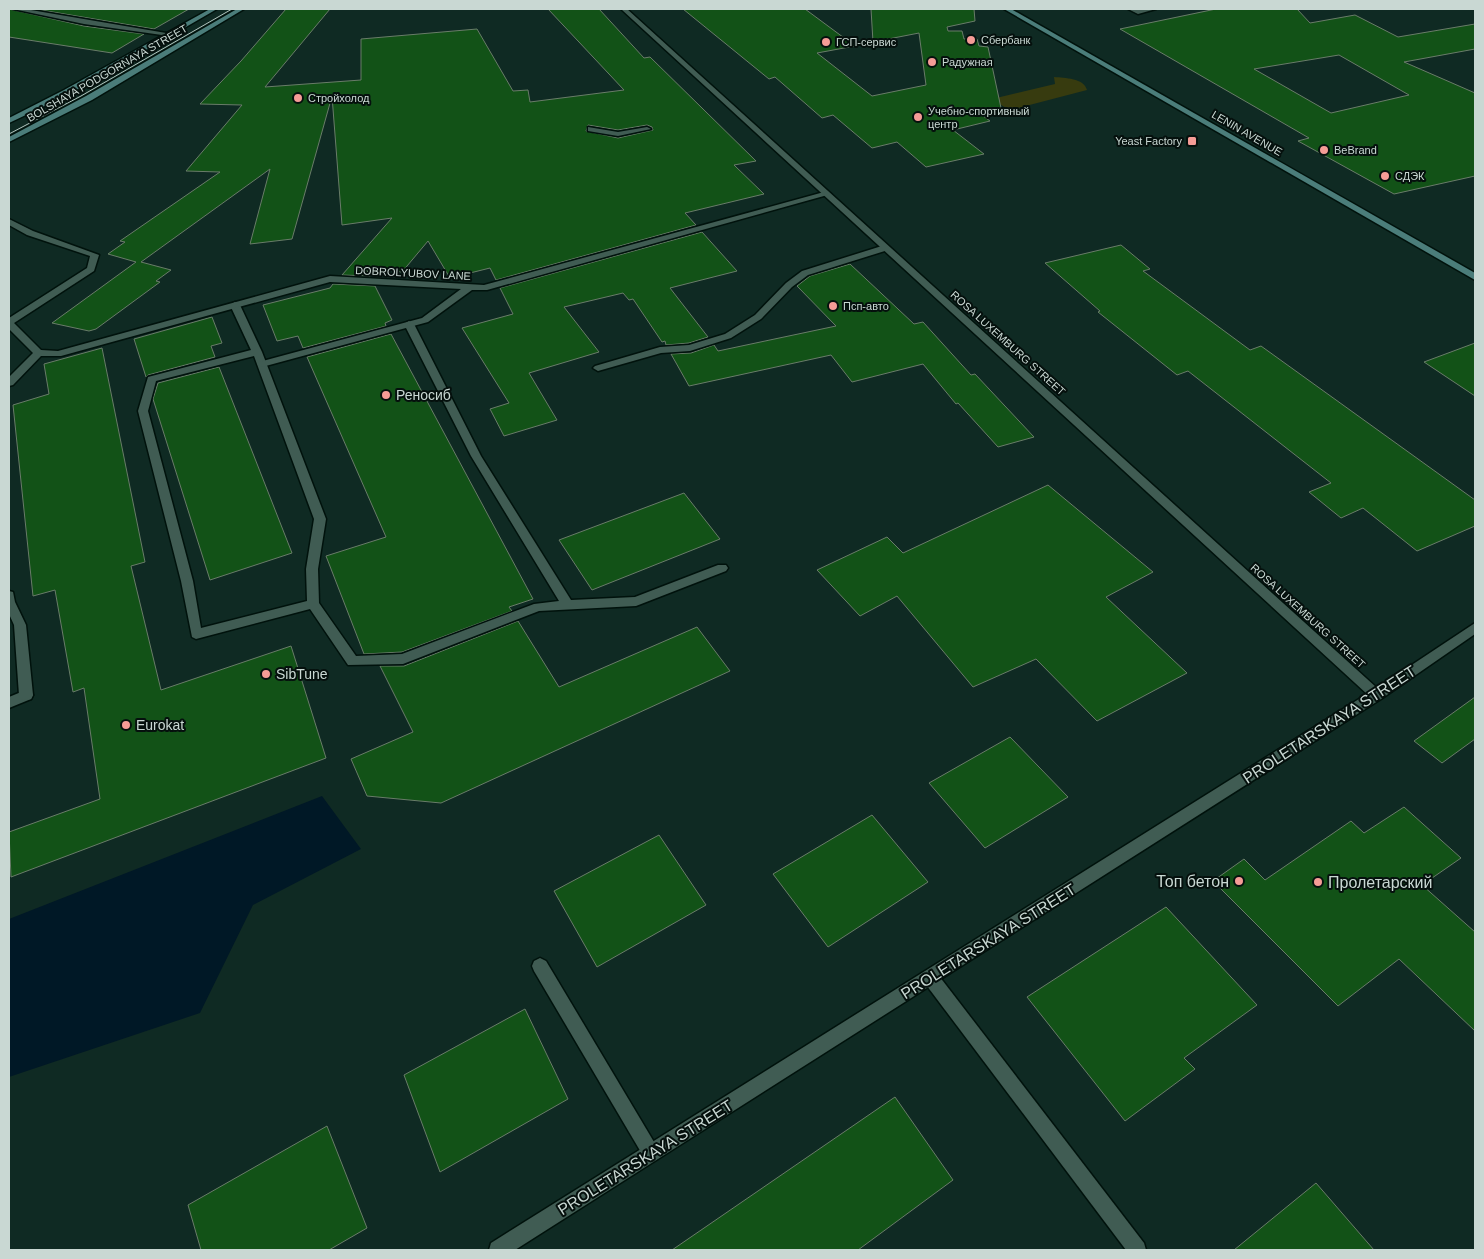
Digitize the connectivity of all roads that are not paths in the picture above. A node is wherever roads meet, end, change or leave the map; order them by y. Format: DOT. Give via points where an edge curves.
graph roads {
  1 [pos="16,9"];
  2 [pos="214,9"];
  3 [pos="240,9"];
  4 [pos="624,9"];
  5 [pos="1007,9"];
  6 [pos="1131,9"];
  7 [pos="1153,9"];
  8 [pos="169,34"];
  9 [pos="9,121"];
  10 [pos="591,129"];
  11 [pos="647,129"];
  12 [pos="9,140"];
  13 [pos="827,194"];
  14 [pos="9,222"];
  15 [pos="885,248"];
  16 [pos="1475,277"];
  17 [pos="470,287"];
  18 [pos="235,305"];
  19 [pos="9,323"];
  20 [pos="409,324"];
  21 [pos="258,352"];
  22 [pos="38,353"];
  23 [pos="262,364"];
  24 [pos="598,368"];
  25 [pos="9,384"];
  26 [pos="722,568"];
  27 [pos="9,595"];
  28 [pos="313,604"];
  29 [pos="568,605"];
  30 [pos="1475,628"];
  31 [pos="1376,695"];
  32 [pos="9,703"];
  33 [pos="540,966"];
  34 [pos="930,977"];
  35 [pos="651,1153"];
  36 [pos="498,1250"];
  37 [pos="1137,1250"];
  1 -- 8 [label="street"];
  2 -- 8 [label="main road, BOLSHAYA PODGORNAYA STREET"];
  3 -- 12 [label="main road, BOLSHAYA PODGORNAYA STREET" via="89,98"];
  4 -- 13 [label="street, ROSA LUXEMBURG STREET"];
  5 -- 16 [label="main road, LENIN AVENUE"];
  6 -- 7 [label="street" via="1138,12"];
  8 -- 9 [label="main road, BOLSHAYA PODGORNAYA STREET"];
  10 -- 11 [label="street" via="618,134"];
  13 -- 15 [label="street, ROSA LUXEMBURG STREET"];
  13 -- 17 [label="street, DOBROLYUBOV LANE" via="484,288"];
  14 -- 19 [label="street" via="30,233 95,255 91,269"];
  15 -- 24 [label="street" via="805,273 758,317 728,336 690,348 660,350"];
  15 -- 31 [label="street, ROSA LUXEMBURG STREET"];
  17 -- 18 [label="street, DOBROLYUBOV LANE" via="330,279"];
  17 -- 20 [label="street" via="425,320"];
  18 -- 21 [label="street"];
  18 -- 22 [label="street, DOBROLYUBOV LANE" via="58,354"];
  19 -- 22 [label="street"];
  20 -- 23 [label="street"];
  20 -- 29 [label="street" via="476,456"];
  21 -- 23 [label="street"];
  21 -- 28 [label="street" via="152,379 143,411 187,581 196,634"];
  22 -- 25 [label="street"];
  23 -- 28 [label="street" via="320,519 312,569"];
  26 -- 29 [label="street" via="636,600"];
  27 -- 32 [label="street" via="20,625 26,695"];
  28 -- 29 [label="street" via="353,661 403,659 538,607"];
  30 -- 31 [label="street, PROLETARSKAYA STREET"];
  31 -- 34 [label="street, PROLETARSKAYA STREET"];
  33 -- 35 [label="street"];
  34 -- 35 [label="street, PROLETARSKAYA STREET"];
  34 -- 37 [label="street"];
  35 -- 36 [label="street, PROLETARSKAYA STREET"];
}
